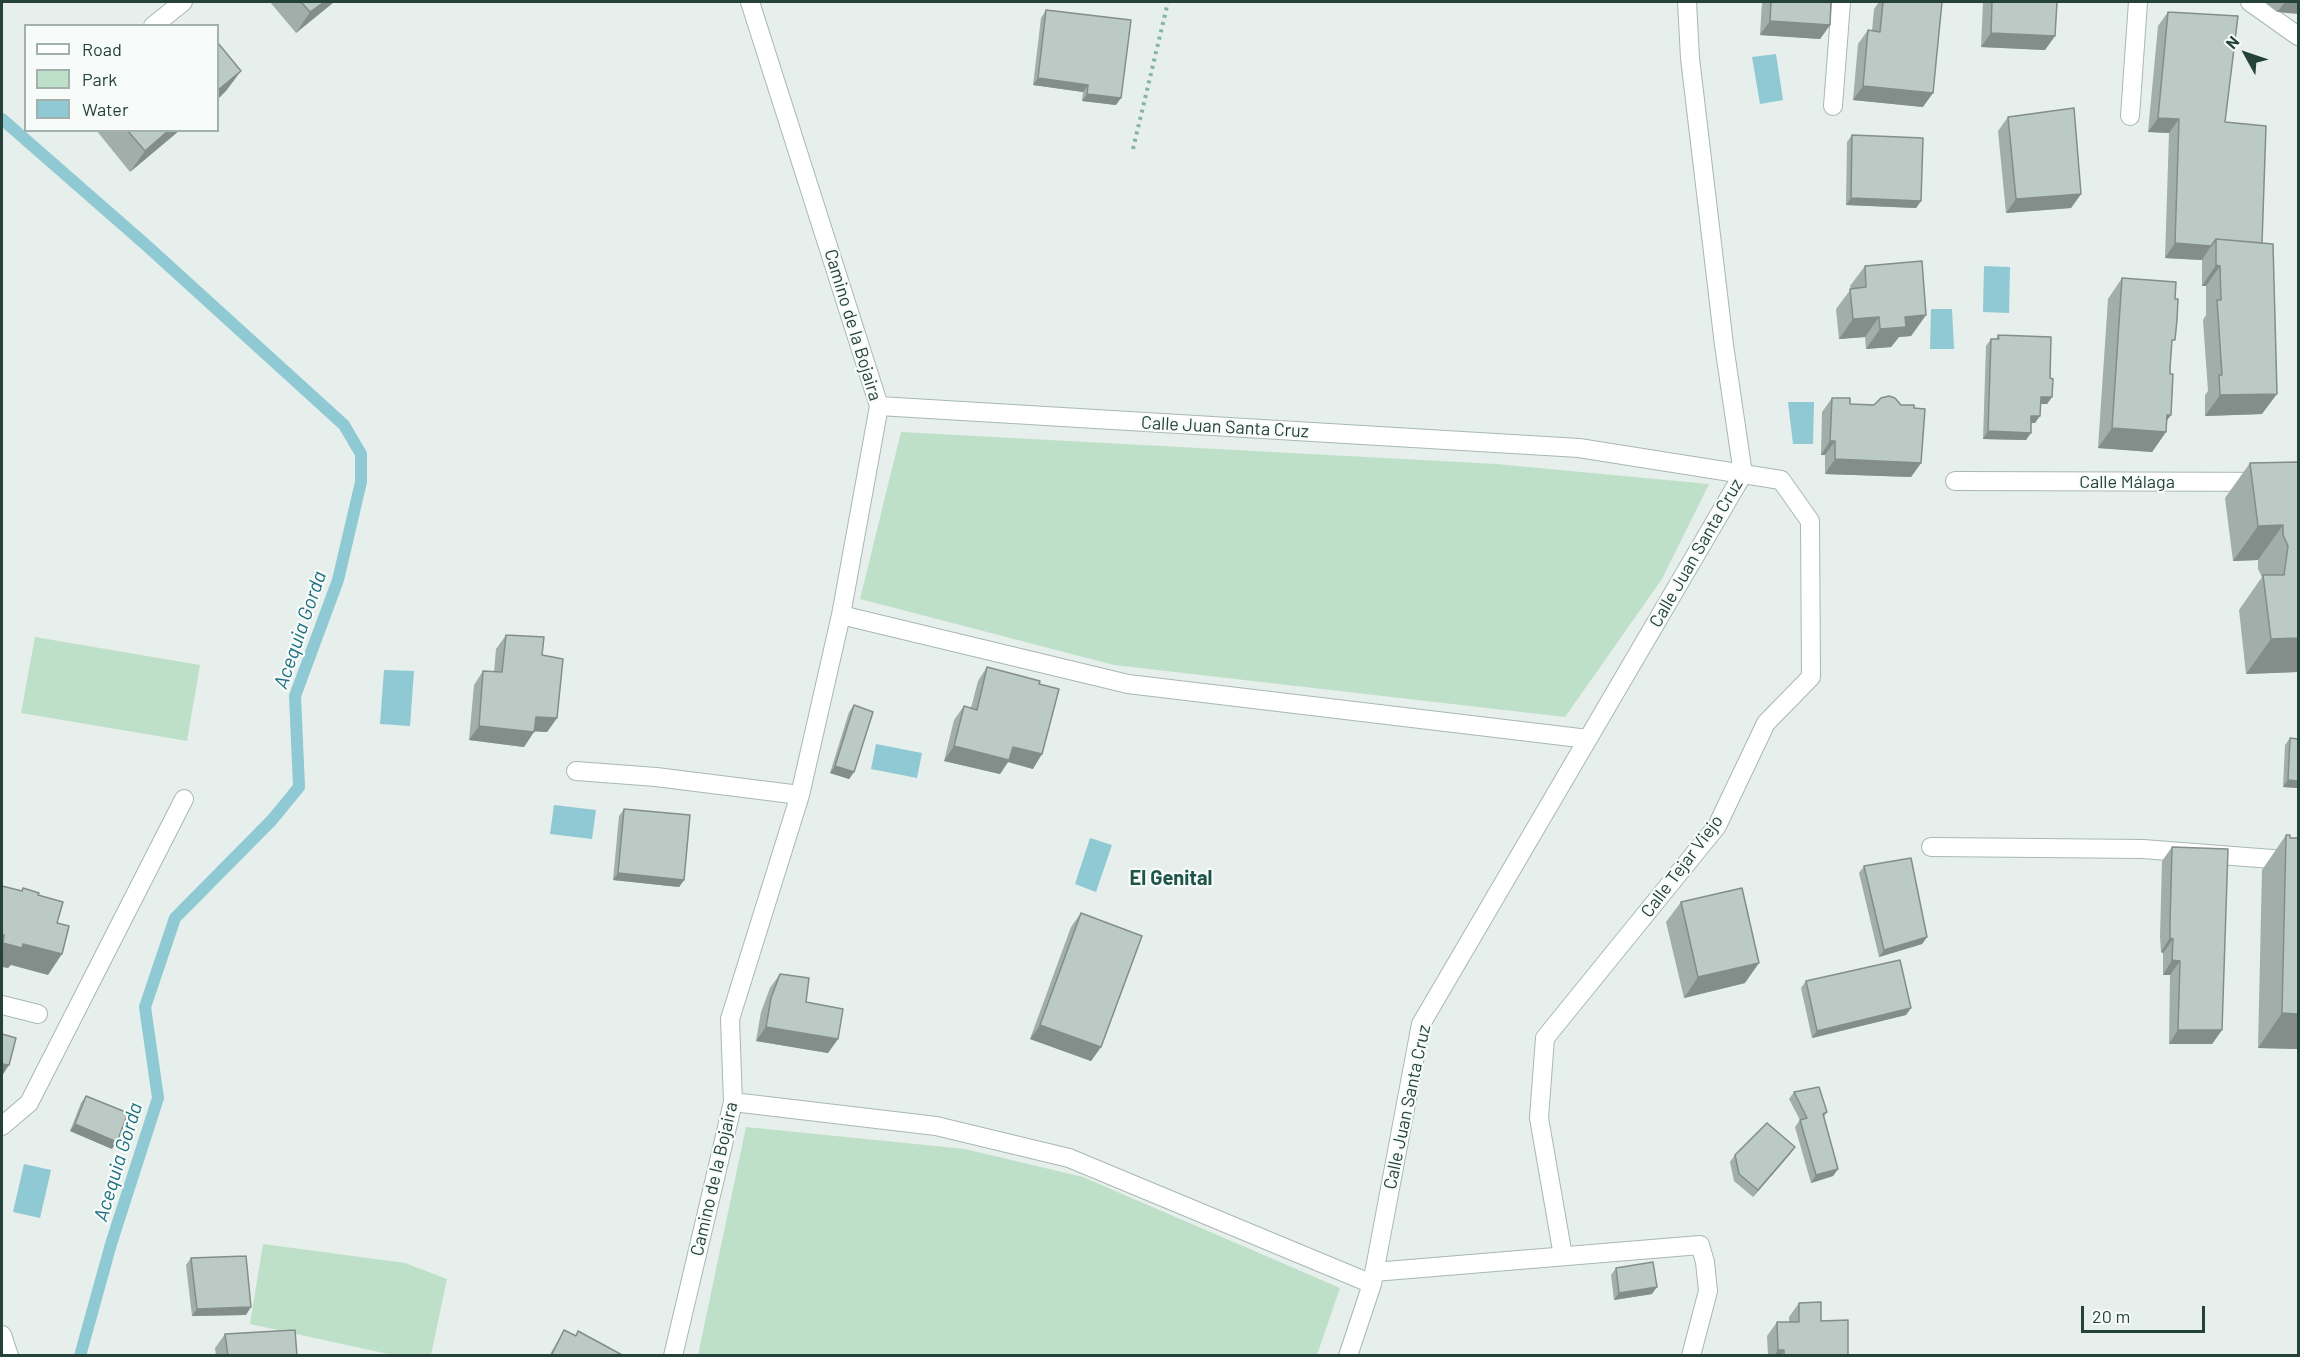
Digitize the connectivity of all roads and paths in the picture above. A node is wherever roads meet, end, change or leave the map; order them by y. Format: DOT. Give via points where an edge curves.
graph roads {
  1 [pos="183,2"];
  2 [pos="750,2"];
  3 [pos="1168,2"];
  4 [pos="1687,2"];
  5 [pos="1841,2"];
  6 [pos="2138,2"];
  7 [pos="2250,2"];
  8 [pos="156,24"];
  9 [pos="2298,36"];
  10 [pos="1833,106"];
  11 [pos="2130,116"];
  12 [pos="1132,149"];
  13 [pos="879,406"];
  14 [pos="1743,474"];
  15 [pos="1955,481"];
  16 [pos="2298,482"];
  17 [pos="842,615"];
  18 [pos="1588,739"];
  19 [pos="576,771"];
  20 [pos="800,795"];
  21 [pos="184,799"];
  22 [pos="1931,847"];
  23 [pos="2298,861"];
  24 [pos="2,1005"];
  25 [pos="38,1014"];
  26 [pos="734,1102"];
  27 [pos="2,1126"];
  28 [pos="1563,1256"];
  29 [pos="1373,1278"];
  30 [pos="2,1335"];
  31 [pos="9,1356"];
  32 [pos="673,1356"];
  33 [pos="1348,1356"];
  34 [pos="1691,1356"];
  1 -- 8 [label="street"];
  2 -- 13 [label="street, Camino de la Bojaira"];
  3 -- 12 [label="path"];
  4 -- 14 [label="street" via="1690,58"];
  5 -- 10 [label="street"];
  6 -- 11 [label="street"];
  7 -- 9 [label="street"];
  13 -- 14 [label="street, Calle Juan Santa Cruz" via="1579,448"];
  13 -- 17 [label="street, Camino de la Bojaira"];
  14 -- 18 [label="street, Calle Juan Santa Cruz"];
  14 -- 28 [label="street, Calle Tejar Viejo" via="1780,480 1810,521 1811,677 1766,723 1717,826 1545,1038 1539,1118"];
  15 -- 16 [label="street, Calle Málaga"];
  17 -- 18 [label="street" via="1128,684"];
  17 -- 20 [label="street, Camino de la Bojaira"];
  18 -- 29 [label="street, Calle Juan Santa Cruz" via="1421,1024"];
  19 -- 20 [label="street"];
  20 -- 26 [label="street, Camino de la Bojaira" via="730,1019"];
  21 -- 27 [label="street" via="29,1102"];
  22 -- 23 [label="street" via="2143,849"];
  24 -- 25 [label="street"];
  26 -- 29 [label="street" via="936,1126 1069,1158"];
  26 -- 32 [label="street, Camino de la Bojaira"];
  28 -- 29 [label="street"];
  28 -- 34 [label="street" via="1700,1245 1708,1291"];
  29 -- 33 [label="street, Calle Juan Santa Cruz"];
  30 -- 31 [label="street"];
}
